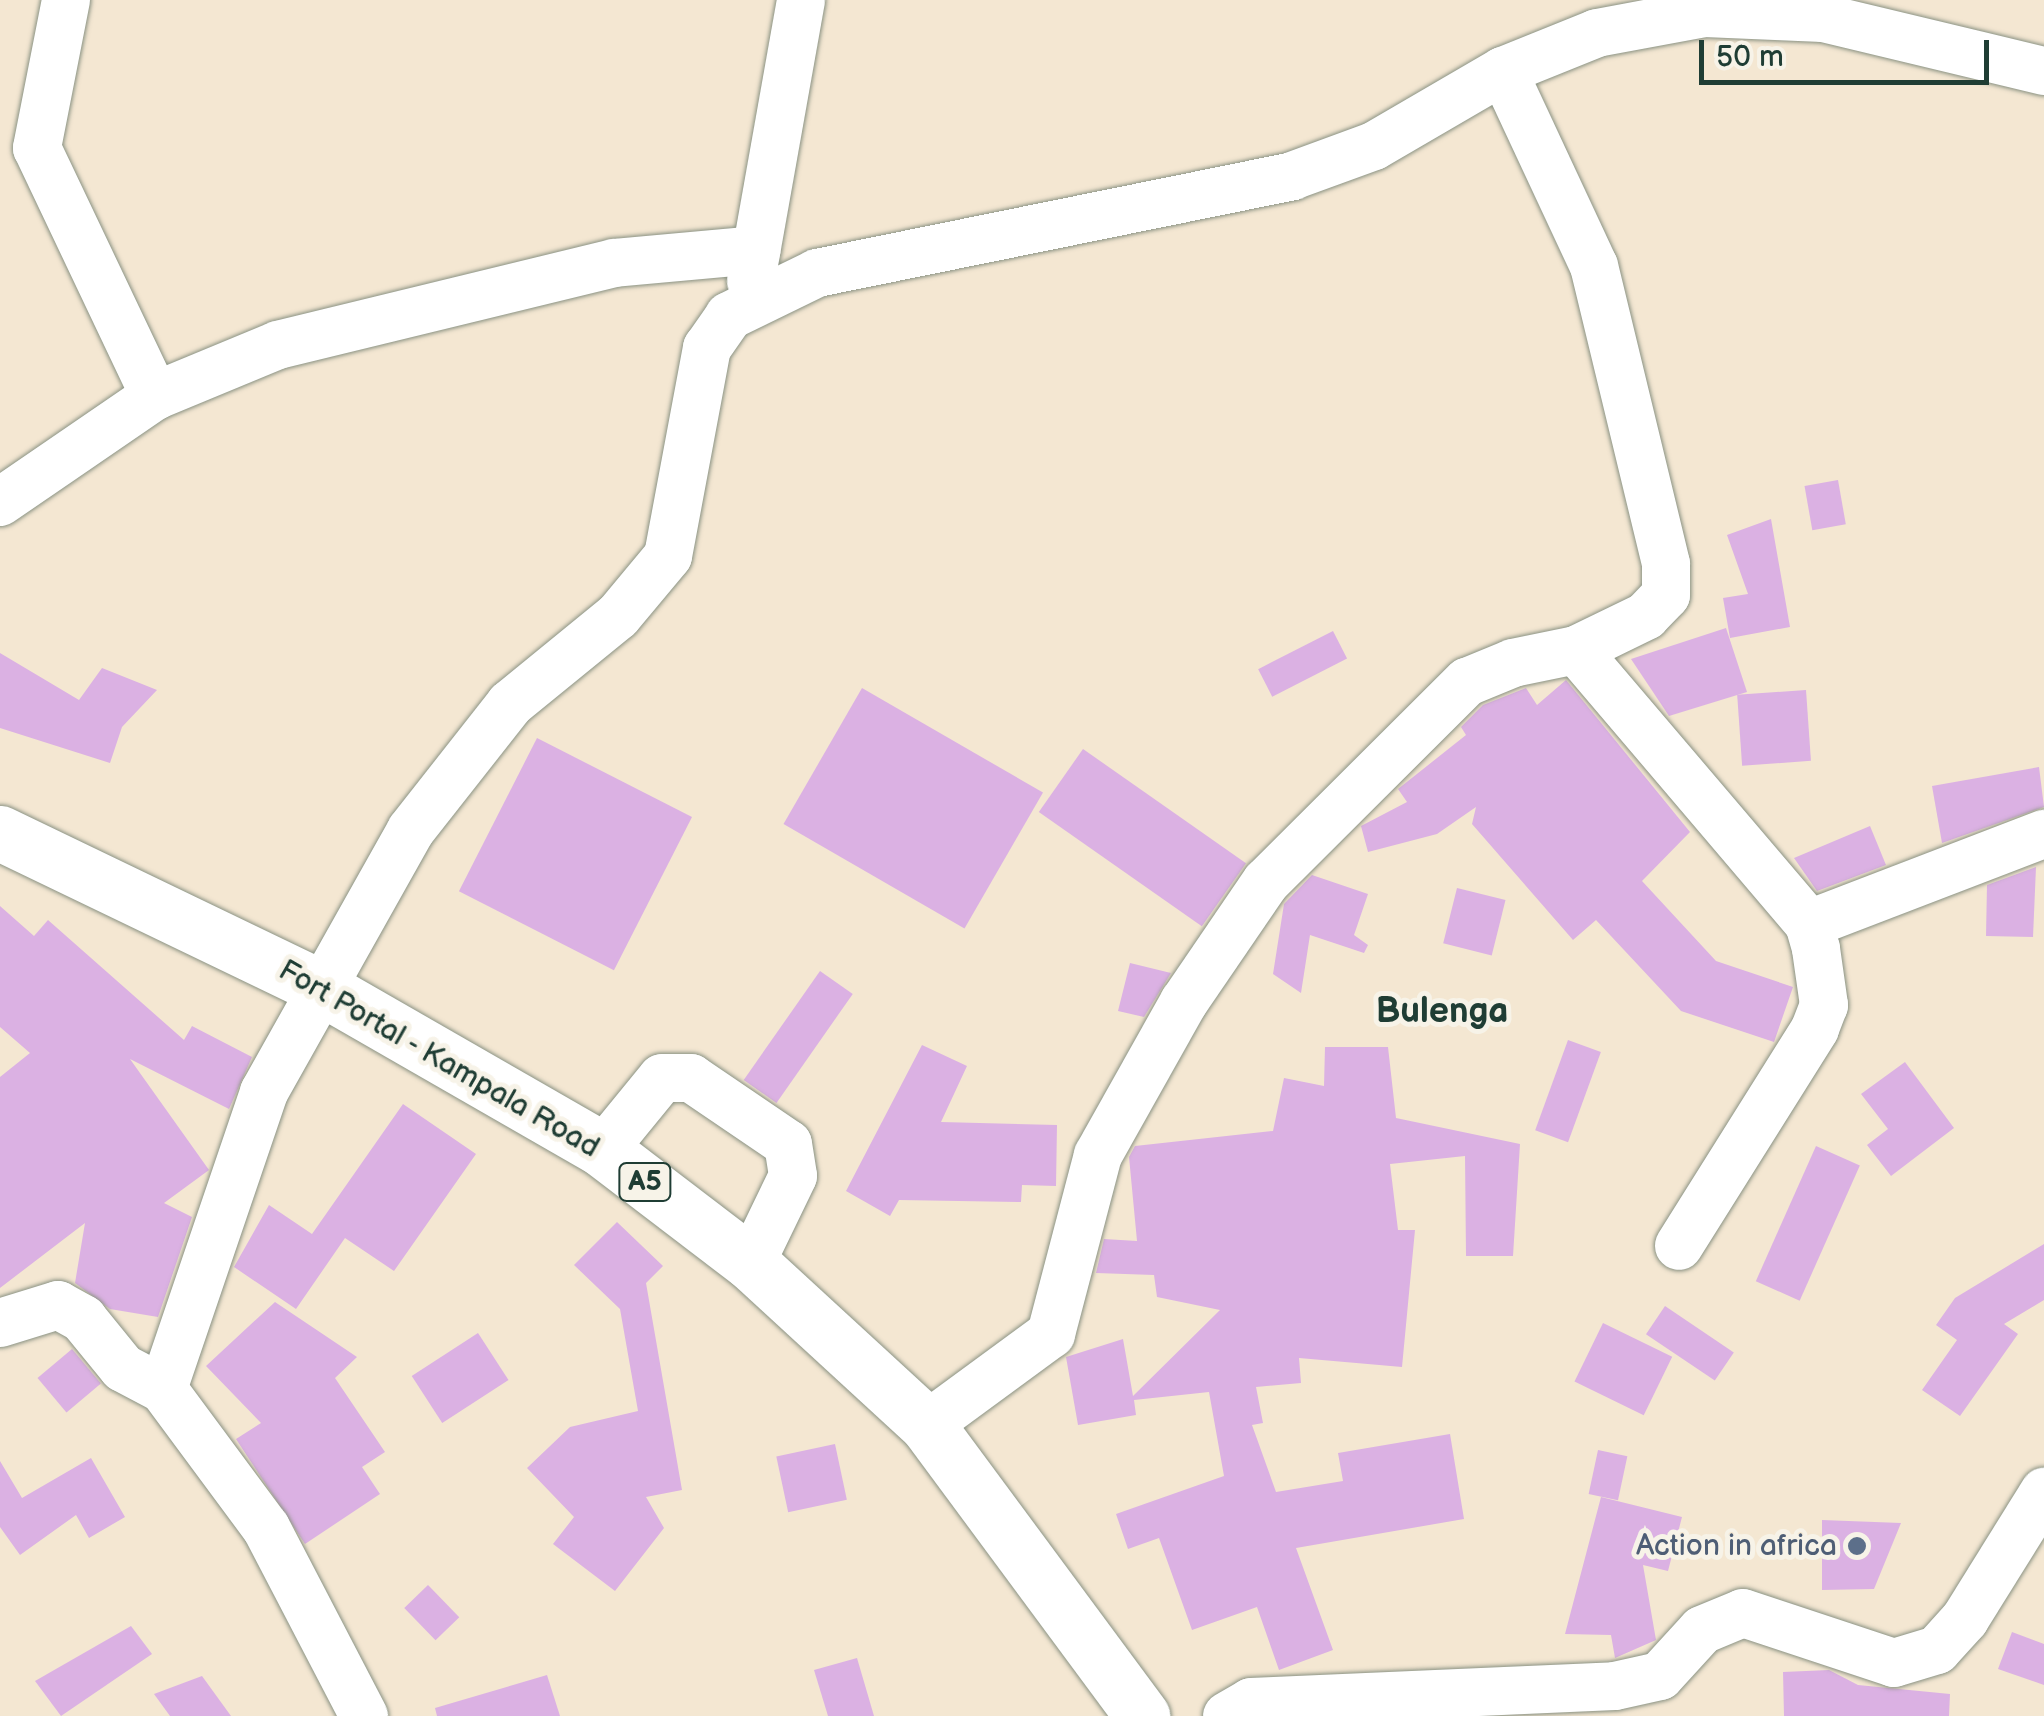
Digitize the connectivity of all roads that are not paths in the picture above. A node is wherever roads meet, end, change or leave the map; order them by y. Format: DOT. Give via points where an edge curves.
graph roads {
  1 [pos="66,0"];
  2 [pos="801,0"];
  3 [pos="1503,71"];
  4 [pos="2044,71"];
  5 [pos="18,140"];
  6 [pos="756,250"];
  7 [pos="747,302"];
  8 [pos="155,396"];
  9 [pos="0,502"];
  10 [pos="1576,650"];
  11 [pos="0,832"];
  12 [pos="2044,834"];
  13 [pos="1809,924"];
  14 [pos="320,988"];
  15 [pos="603,1150"];
  16 [pos="1679,1246"];
  17 [pos="751,1263"];
  18 [pos="0,1324"];
  19 [pos="164,1390"];
  20 [pos="928,1425"];
  21 [pos="2044,1492"];
  22 [pos="364,1716"];
  23 [pos="1142,1716"];
  24 [pos="1227,1716"];
  1 -- 5 [label="street"];
  2 -- 6 [label="street"];
  3 -- 4 [label="street" via="1597,33 1704,13 1823,18"];
  3 -- 7 [label="street" via="1374,146 1292,176 817,273"];
  3 -- 10 [label="street" via="1594,266 1666,564 1666,595 1646,616"];
  5 -- 8 [label="street"];
  6 -- 7 [label="street"];
  6 -- 8 [label="street" via="558,276 278,345"];
  7 -- 14 [label="street" via="707,348 668,556 618,616 510,704 411,830"];
  8 -- 9 [label="street"];
  10 -- 13 [label="street"];
  10 -- 20 [label="street" via="1467,682 1266,882 1184,1002 1098,1156 1051,1334"];
  11 -- 14 [label="main road, Fort Portal - Kampala Road / A5"];
  12 -- 13 [label="street"];
  13 -- 16 [label="street" via="1823,978 1815,1029"];
  14 -- 15 [label="main road, Fort Portal - Kampala Road / A5"];
  14 -- 19 [label="street" via="264,1092"];
  15 -- 17 [label="main road, Fort Portal - Kampala Road / A5"];
  15 -- 17 [label="street" via="662,1078 690,1078 788,1144 794,1176"];
  17 -- 20 [label="main road, Fort Portal - Kampala Road / A5"];
  18 -- 19 [label="street" via="58,1305 83,1319 124,1368"];
  19 -- 22 [label="street" via="266,1528"];
  20 -- 23 [label="main road, Fort Portal - Kampala Road / A5"];
  21 -- 24 [label="street" via="1965,1619 1937,1650 1894,1662 1743,1613 1702,1630 1660,1676 1630,1682 1250,1702"];
}
